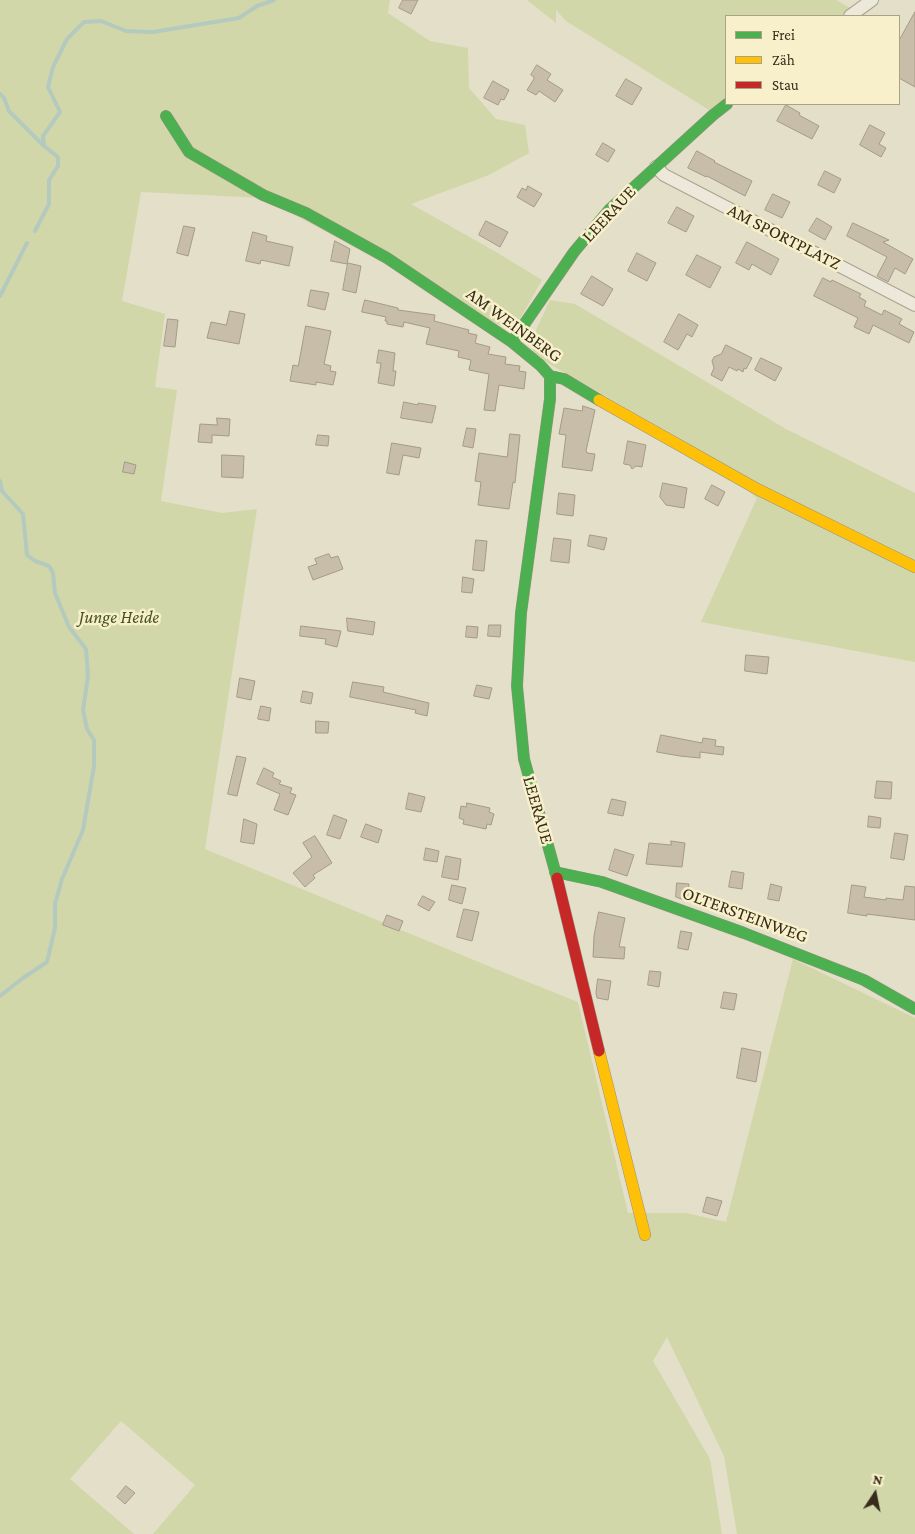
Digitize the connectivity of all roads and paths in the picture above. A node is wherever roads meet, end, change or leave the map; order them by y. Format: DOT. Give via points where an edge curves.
graph roads {
  1 [pos="872,0"];
  2 [pos="851,15"];
  3 [pos="726,105"];
  4 [pos="166,116"];
  5 [pos="656,167"];
  6 [pos="915,305"];
  7 [pos="512,342"];
  8 [pos="550,376"];
  9 [pos="915,567"];
  10 [pos="555,872"];
  11 [pos="915,1010"];
  12 [pos="645,1235"];
  1 -- 2 [label="street"];
  3 -- 5 [label="street, LEERAUE"];
  4 -- 7 [label="street, AM WEINBERG" via="189,152 263,195 306,213 387,258"];
  5 -- 6 [label="street, AM SPORTPLATZ" via="664,175"];
  5 -- 7 [label="street, LEERAUE" via="609,210 574,252"];
  7 -- 8 [label="street, AM WEINBERG"];
  8 -- 9 [label="street, AM WEINBERG" via="564,378 757,489"];
  8 -- 10 [label="street, LEERAUE" via="550,399 521,613 517,686 524,759"];
  10 -- 11 [label="street, OLTERSTEINWEG" via="602,882 753,936 864,980"];
  10 -- 12 [label="street, LEERAUE"];
}
